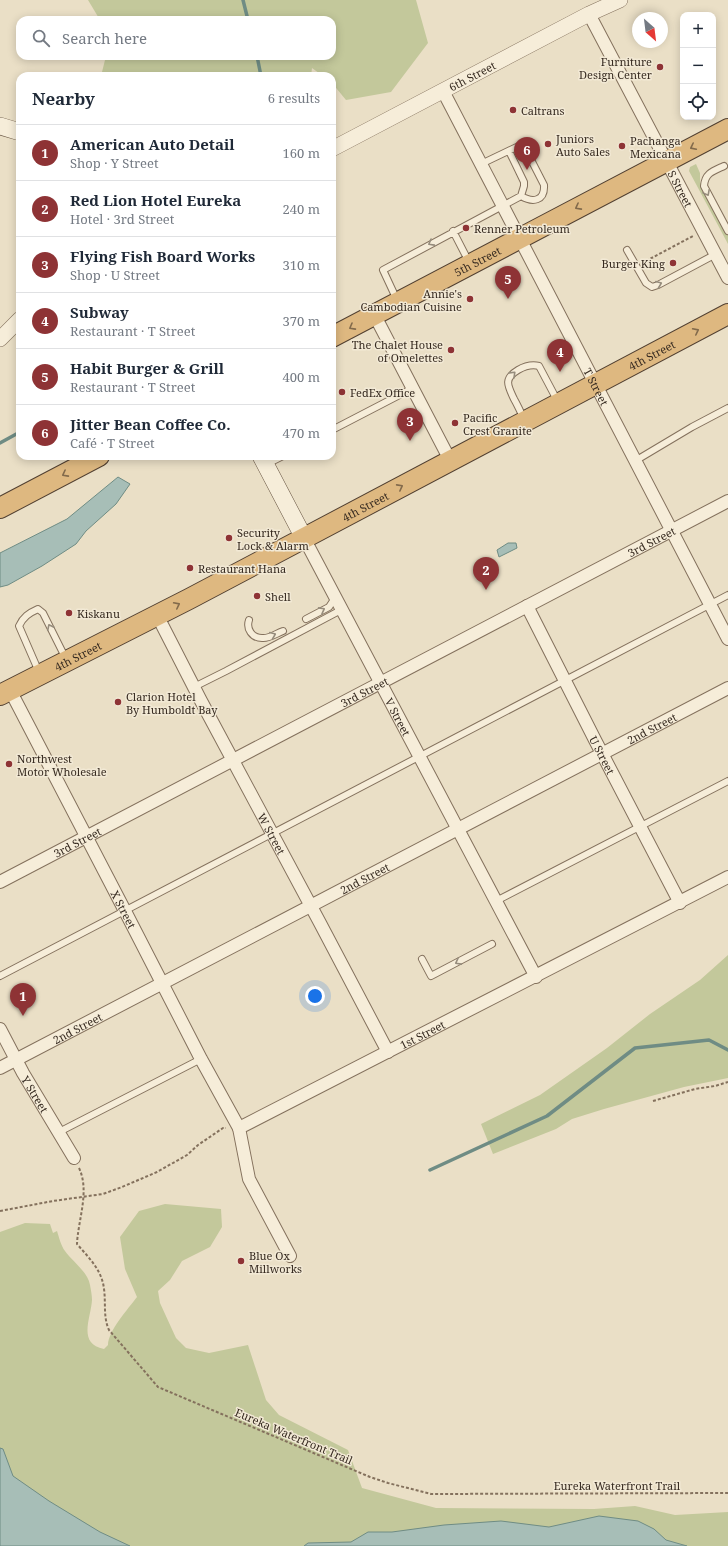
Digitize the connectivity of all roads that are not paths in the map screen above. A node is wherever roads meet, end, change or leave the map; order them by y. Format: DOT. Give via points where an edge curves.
graph roads {
  1 [pos="616,1"];
  2 [pos="589,14"];
  3 [pos="442,91"];
  4 [pos="0,126"];
  5 [pos="728,129"];
  6 [pos="16,131"];
  7 [pos="336,146"];
  8 [pos="509,151"];
  9 [pos="666,161"];
  10 [pos="482,164"];
  11 [pos="724,166"];
  12 [pos="521,196"];
  13 [pos="503,205"];
  14 [pos="453,231"];
  15 [pos="728,231"];
  16 [pos="520,238"];
  17 [pos="627,250"];
  18 [pos="716,254"];
  19 [pos="471,264"];
  20 [pos="728,278"];
  21 [pos="398,302"];
  22 [pos="374,314"];
  23 [pos="728,314"];
  24 [pos="16,323"];
  25 [pos="336,335"];
  26 [pos="0,339"];
  27 [pos="595,384"];
  28 [pos="413,388"];
  29 [pos="559,403"];
  30 [pos="728,408"];
  31 [pos="525,421"];
  32 [pos="336,428"];
  33 [pos="92,460"];
  34 [pos="263,460"];
  35 [pos="450,460"];
  36 [pos="635,461"];
  37 [pos="728,501"];
  38 [pos="0,508"];
  39 [pos="673,530"];
  40 [pos="304,538"];
  41 [pos="728,595"];
  42 [pos="335,598"];
  43 [pos="710,604"];
  44 [pos="527,606"];
  45 [pos="341,610"];
  46 [pos="157,615"];
  47 [pos="306,619"];
  48 [pos="249,620"];
  49 [pos="283,631"];
  50 [pos="728,639"];
  51 [pos="68,662"];
  52 [pos="40,675"];
  53 [pos="565,681"];
  54 [pos="380,683"];
  55 [pos="194,687"];
  56 [pos="728,688"];
  57 [pos="5,693"];
  58 [pos="602,754"];
  59 [pos="420,757"];
  60 [pos="233,760"];
  61 [pos="728,781"];
  62 [pos="641,826"];
  63 [pos="458,829"];
  64 [pos="272,834"];
  65 [pos="86,838"];
  66 [pos="728,877"];
  67 [pos="0,882"];
  68 [pos="496,901"];
  69 [pos="680,902"];
  70 [pos="311,906"];
  71 [pos="125,911"];
  72 [pos="492,944"];
  73 [pos="422,959"];
  74 [pos="0,976"];
  75 [pos="536,977"];
  76 [pos="162,984"];
  77 [pos="0,1029"];
  78 [pos="388,1052"];
  79 [pos="201,1059"];
  80 [pos="16,1060"];
  81 [pos="0,1068"];
  82 [pos="239,1128"];
  83 [pos="59,1132"];
  84 [pos="74,1158"];
  85 [pos="290,1256"];
  1 -- 2 [label="street, 6th Street"];
  2 -- 3 [label="street, 6th Street"];
  2 -- 9 [label="street, S Street"];
  3 -- 7 [label="street, 6th Street"];
  3 -- 10 [label="street, T Street"];
  4 -- 6 [label="main road"];
  5 -- 9 [label="highway, 5th Street, one-way"];
  8 -- 10 [label="lane"];
  8 -- 12 [label="lane" via="524,182"];
  8 -- 12 [label="lane" via="523,144 544,185 543,195 539,199"];
  9 -- 16 [label="highway, 5th Street, one-way"];
  9 -- 18 [label="street, S Street"];
  10 -- 13 [label="street, T Street"];
  11 -- 15 [label="lane, one-way" via="710,172 704,186"];
  12 -- 13 [label="lane"];
  13 -- 14 [label="lane"];
  13 -- 16 [label="street, T Street"];
  14 -- 19 [label="lane"];
  14 -- 21 [label="lane, one-way" via="383,270"];
  16 -- 19 [label="highway, 5th Street"];
  16 -- 27 [label="street, T Street"];
  17 -- 18 [label="lane, one-way" via="646,283 652,287"];
  18 -- 20 [label="street, S Street"];
  19 -- 21 [label="highway, 5th Street"];
  21 -- 22 [label="highway, 5th Street"];
  22 -- 25 [label="highway, 5th Street, one-way"];
  22 -- 28 [label="street"];
  27 -- 23 [label="highway, 4th Street, one-way"];
  24 -- 26 [label="street"];
  27 -- 29 [label="highway, 4th Street"];
  27 -- 36 [label="street, T Street"];
  28 -- 32 [label="lane"];
  28 -- 35 [label="street"];
  29 -- 31 [label="highway, 4th Street"];
  31 -- 29 [label="lane, one-way" via="508,386 511,374 519,369 539,366"];
  30 -- 36 [label="lane"];
  31 -- 35 [label="highway, 4th Street"];
  33 -- 38 [label="highway, one-way"];
  34 -- 40 [label="main road, V Street"];
  40 -- 35 [label="highway, 4th Street, one-way"];
  36 -- 39 [label="street, T Street"];
  37 -- 39 [label="street, 3rd Street"];
  39 -- 43 [label="street, T Street"];
  39 -- 44 [label="street, 3rd Street"];
  40 -- 42 [label="street, V Street"];
  46 -- 40 [label="highway, 4th Street, one-way"];
  41 -- 43 [label="lane"];
  42 -- 45 [label="street, V Street"];
  47 -- 42 [label="lane, one-way" via="329,607"];
  43 -- 50 [label="street, T Street"];
  43 -- 53 [label="lane"];
  44 -- 53 [label="street, U Street"];
  44 -- 54 [label="street, 3rd Street"];
  45 -- 54 [label="street, V Street"];
  45 -- 55 [label="lane"];
  46 -- 51 [label="highway, 4th Street"];
  46 -- 55 [label="street, W Street"];
  48 -- 49 [label="lane, one-way" via="250,632 256,637 267,638"];
  51 -- 52 [label="highway, 4th Street"];
  51 -- 52 [label="lane, one-way" via="44,612 38,609 31,612 18,626"];
  52 -- 57 [label="highway, 4th Street"];
  53 -- 58 [label="street, U Street"];
  53 -- 59 [label="lane"];
  54 -- 59 [label="street, V Street"];
  54 -- 60 [label="street, 3rd Street"];
  55 -- 60 [label="street, W Street"];
  56 -- 58 [label="street, 2nd Street"];
  57 -- 65 [label="street, X Street"];
  58 -- 62 [label="street, U Street"];
  58 -- 63 [label="street, 2nd Street"];
  59 -- 63 [label="street, V Street"];
  59 -- 64 [label="lane"];
  60 -- 64 [label="street, W Street"];
  60 -- 65 [label="street, 3rd Street"];
  61 -- 62 [label="lane"];
  62 -- 68 [label="lane"];
  62 -- 69 [label="street, U Street"];
  63 -- 68 [label="street, V Street"];
  63 -- 70 [label="street, 2nd Street"];
  64 -- 70 [label="street, W Street"];
  64 -- 71 [label="lane"];
  65 -- 67 [label="street, 3rd Street"];
  65 -- 71 [label="street, X Street"];
  66 -- 69 [label="street, 1st Street"];
  68 -- 75 [label="street, V Street"];
  69 -- 75 [label="street, 1st Street"];
  70 -- 76 [label="street, 2nd Street"];
  70 -- 78 [label="street, W Street"];
  71 -- 74 [label="lane"];
  71 -- 76 [label="street, X Street"];
  72 -- 73 [label="lane, one-way" via="431,976"];
  75 -- 78 [label="street, 1st Street"];
  76 -- 79 [label="street, X Street"];
  76 -- 80 [label="street, 2nd Street"];
  77 -- 80 [label="street, Y Street"];
  78 -- 82 [label="street, 1st Street"];
  79 -- 82 [label="street, X Street"];
  79 -- 83 [label="lane"];
  80 -- 81 [label="street, 2nd Street"];
  80 -- 83 [label="street, Y Street"];
  82 -- 85 [label="street" via="249,1179"];
  83 -- 84 [label="street, Y Street"];
}
